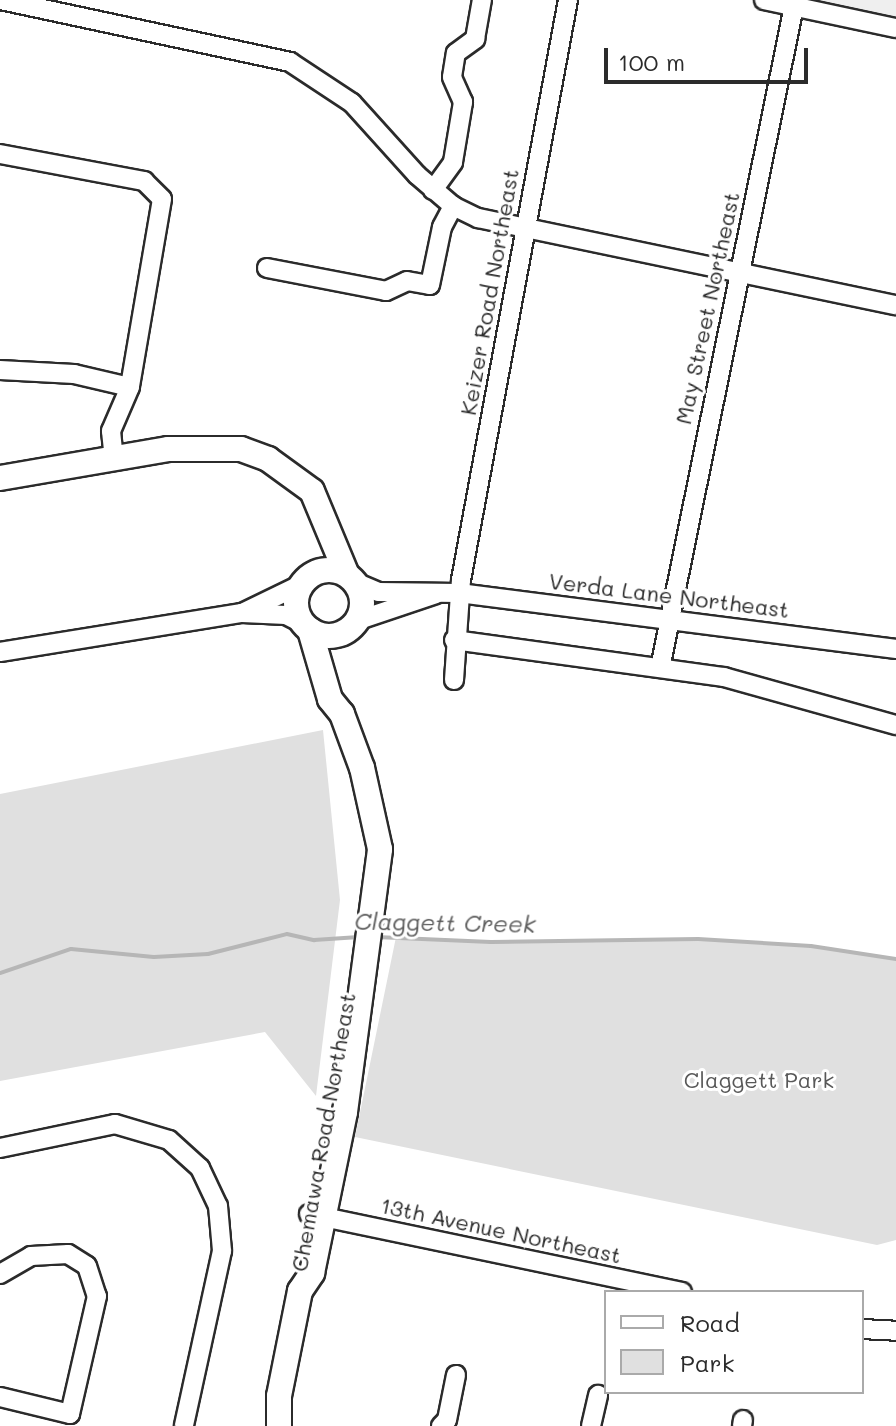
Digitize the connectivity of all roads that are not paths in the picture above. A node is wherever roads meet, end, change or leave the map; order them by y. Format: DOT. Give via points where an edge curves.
graph roads {
  1 [pos="1,0"];
  2 [pos="482,0"];
  3 [pos="568,0"];
  4 [pos="764,0"];
  5 [pos="794,6"];
  6 [pos="896,28"];
  7 [pos="0,154"];
  8 [pos="433,190"];
  9 [pos="453,206"];
  10 [pos="525,231"];
  11 [pos="267,268"];
  12 [pos="739,273"];
  13 [pos="896,305"];
  14 [pos="0,370"];
  15 [pos="130,387"];
  16 [pos="114,458"];
  17 [pos="291,476"];
  18 [pos="0,478"];
  19 [pos="351,579"];
  20 [pos="305,580"];
  21 [pos="459,593"];
  22 [pos="436,594"];
  23 [pos="242,613"];
  24 [pos="667,619"];
  25 [pos="353,625"];
  26 [pos="306,626"];
  27 [pos="454,640"];
  28 [pos="896,649"];
  29 [pos="0,652"];
  30 [pos="660,668"];
  31 [pos="454,680"];
  32 [pos="342,714"];
  33 [pos="896,725"];
  34 [pos="0,1148"];
  35 [pos="317,1216"];
  36 [pos="0,1274"];
  37 [pos="672,1290"];
  38 [pos="864,1329"];
  39 [pos="896,1331"];
  40 [pos="456,1375"];
  41 [pos="598,1395"];
  42 [pos="279,1396"];
  43 [pos="0,1397"];
  44 [pos="73,1420"];
  45 [pos="184,1426"];
  46 [pos="264,1426"];
  47 [pos="279,1426"];
  48 [pos="441,1426"];
  49 [pos="591,1426"];
  1 -- 8 [label="street" via="290,62 352,103"];
  2 -- 8 [label="street" via="475,39 456,53 452,77 463,102 453,162"];
  3 -- 10 [label="street, Keizer Road Northeast"];
  4 -- 5 [label="street"];
  5 -- 6 [label="street"];
  5 -- 12 [label="street, May Street Northeast"];
  7 -- 15 [label="street" via="144,181 158,189 163,209"];
  8 -- 9 [label="street"];
  9 -- 10 [label="street"];
  9 -- 11 [label="street" via="439,236 430,285 407,281 386,291"];
  10 -- 12 [label="street"];
  10 -- 21 [label="street, Keizer Road Northeast"];
  12 -- 13 [label="street"];
  12 -- 24 [label="street, May Street Northeast"];
  14 -- 15 [label="street" via="74,374"];
  15 -- 16 [label="street" via="113,421"];
  16 -- 17 [label="main road" via="203,445 232,447 268,459"];
  16 -- 18 [label="main road"];
  17 -- 19 [label="main road" via="304,481 322,507"];
  17 -- 20 [label="main road" via="316,537 316,559"];
  19 -- 20 [label="main road" via="328,570"];
  19 -- 22 [label="street, Verda Lane Northeast" via="378,592"];
  19 -- 25 [label="main road" via="362,601"];
  20 -- 23 [label="street"];
  20 -- 26 [label="main road" via="296,603"];
  21 -- 22 [label="street, Verda Lane Northeast"];
  21 -- 24 [label="street, Verda Lane Northeast"];
  21 -- 27 [label="street, Keizer Road Northeast"];
  22 -- 25 [label="street, Verda Lane Northeast"];
  23 -- 26 [label="street" via="286,615"];
  23 -- 29 [label="street"];
  24 -- 28 [label="street, Verda Lane Northeast"];
  24 -- 30 [label="street, May Street Northeast"];
  25 -- 26 [label="main road" via="330,636"];
  25 -- 32 [label="main road, Chemawa Road Northeast" via="338,659"];
  26 -- 32 [label="main road, Chemawa Road Northeast" via="330,699"];
  27 -- 30 [label="street"];
  27 -- 31 [label="street, Keizer Road Northeast"];
  30 -- 33 [label="street" via="724,677"];
  32 -- 35 [label="main road, Chemawa Road Northeast" via="362,768 380,849 370,879 359,961 345,1112"];
  34 -- 45 [label="street" via="115,1124 169,1140 200,1168 218,1206 222,1251"];
  35 -- 37 [label="street, 13th Avenue Northeast"];
  35 -- 42 [label="main road, Chemawa Road Northeast" via="296,1274 300,1291"];
  36 -- 44 [label="street" via="31,1256 56,1252 79,1259 92,1275 97,1296"];
  38 -- 39 [label="street"];
  40 -- 48 [label="street" via="447,1420"];
  41 -- 49 [label="street"];
  42 -- 46 [label="main road, Chemawa Road Northeast"];
  42 -- 47 [label="main road, Chemawa Road Northeast"];
  43 -- 44 [label="street"];
}
